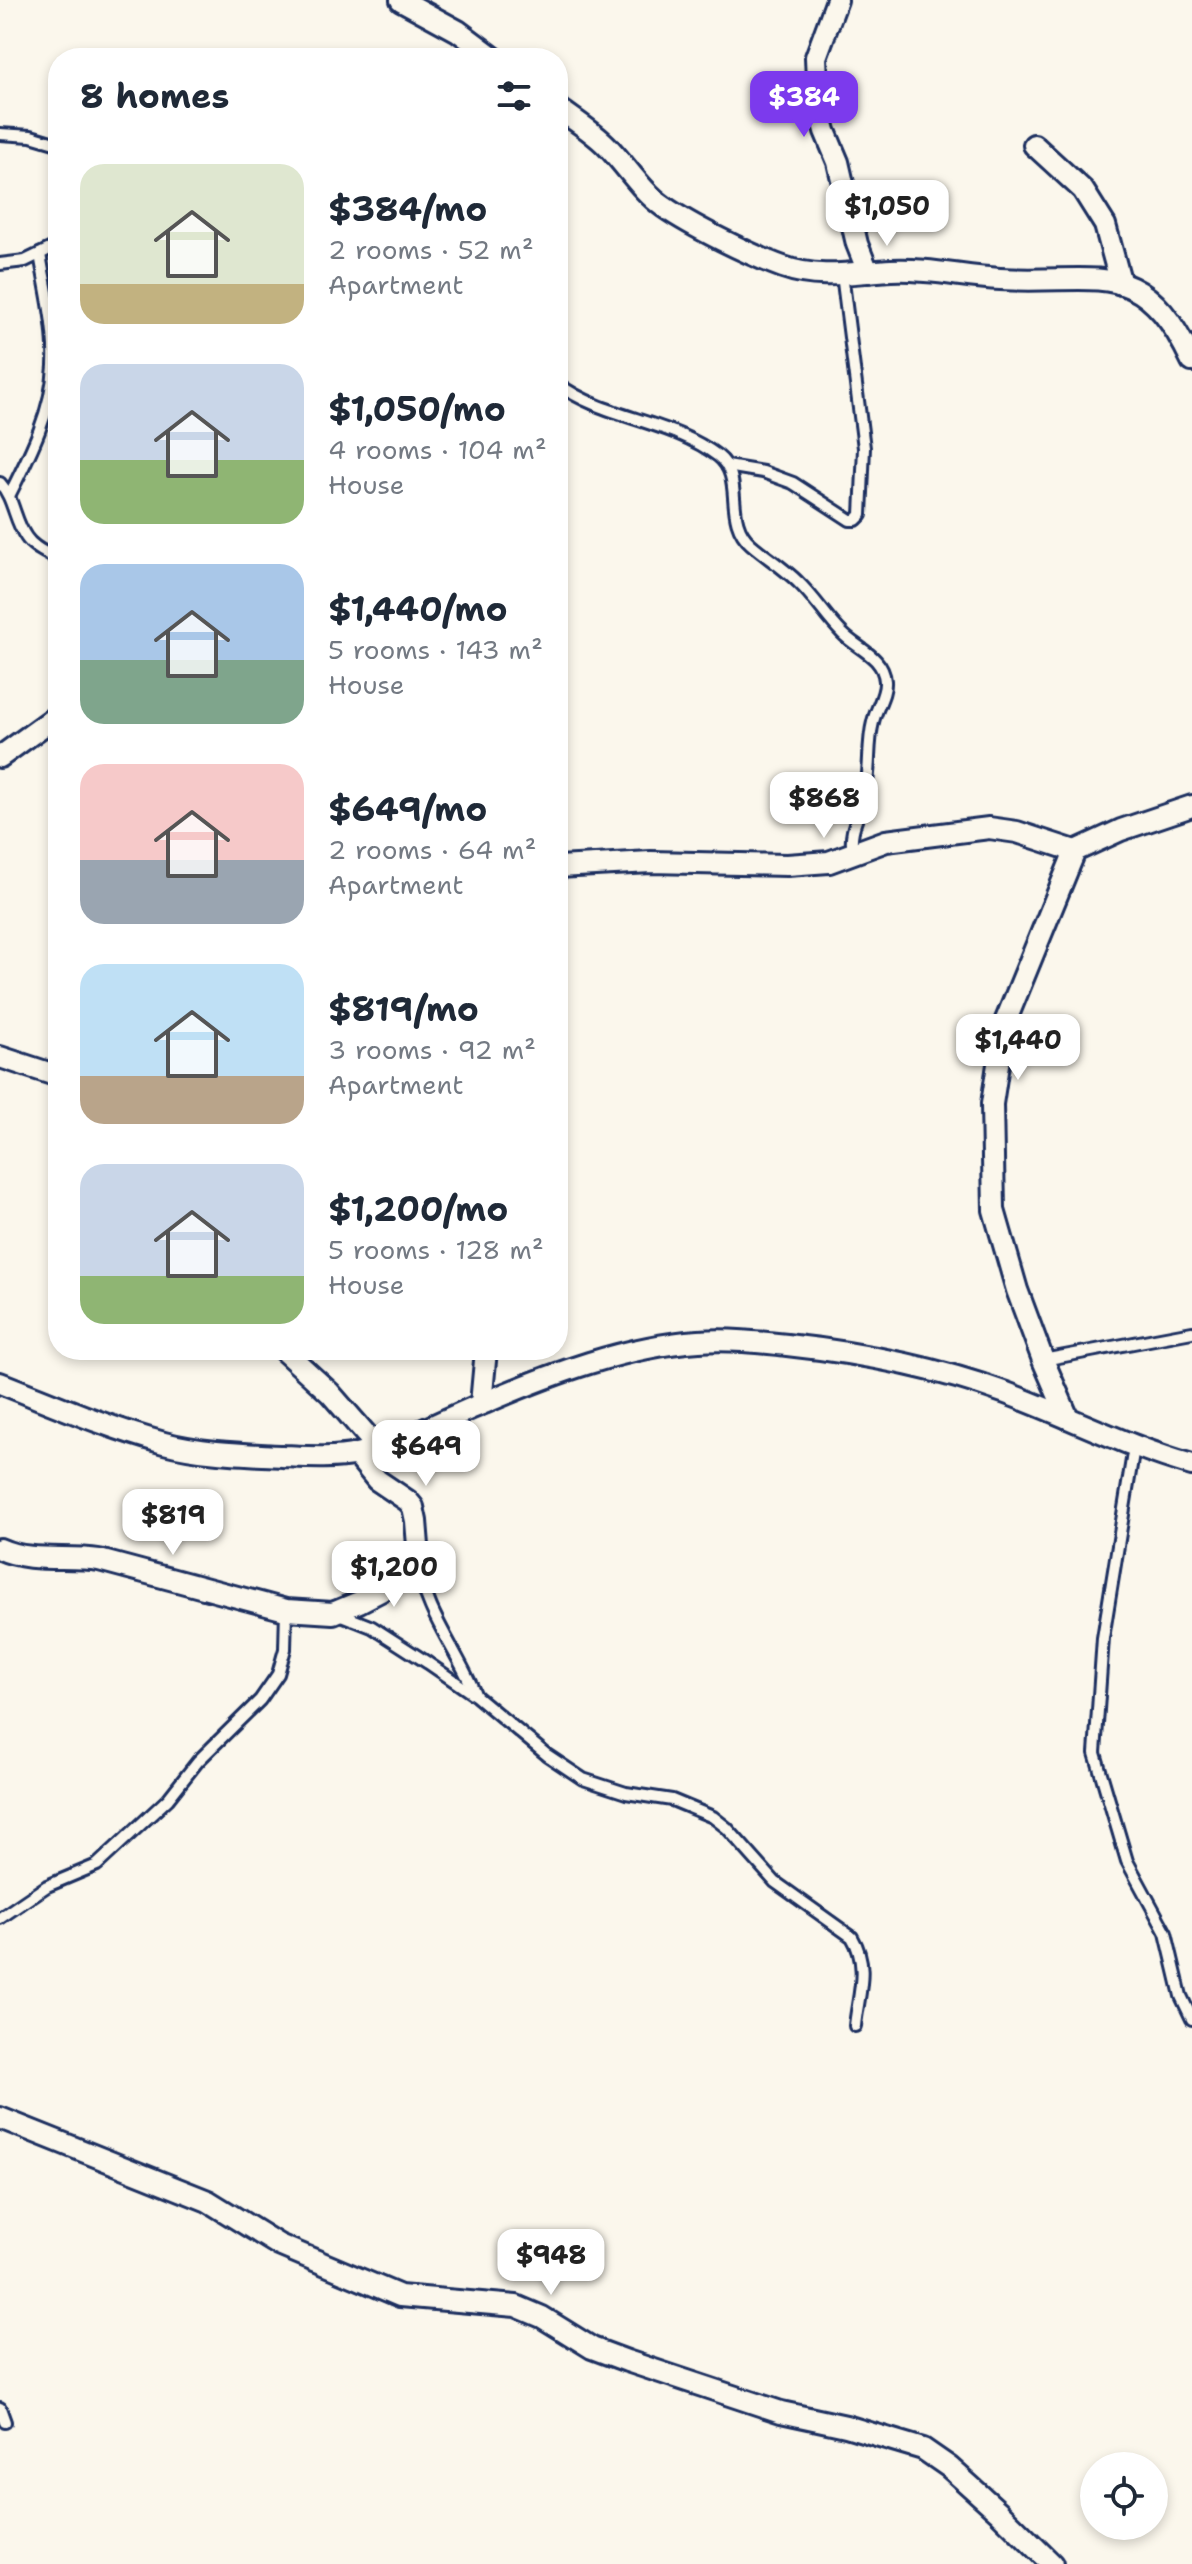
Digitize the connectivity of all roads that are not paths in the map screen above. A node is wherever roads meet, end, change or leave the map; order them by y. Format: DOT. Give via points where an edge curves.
graph roads {
  1 [pos="401,0"];
  2 [pos="837,0"];
  3 [pos="481,48"];
  4 [pos="568,116"];
  5 [pos="0,134"];
  6 [pos="48,141"];
  7 [pos="1034,145"];
  8 [pos="48,250"];
  9 [pos="40,254"];
  10 [pos="0,264"];
  11 [pos="868,272"];
  12 [pos="842,274"];
  13 [pos="1121,284"];
  14 [pos="48,303"];
  15 [pos="1192,361"];
  16 [pos="568,390"];
  17 [pos="48,405"];
  18 [pos="727,466"];
  19 [pos="0,483"];
  20 [pos="9,496"];
  21 [pos="48,554"];
  22 [pos="48,722"];
  23 [pos="0,757"];
  24 [pos="1192,806"];
  25 [pos="1075,851"];
  26 [pos="853,852"];
  27 [pos="568,866"];
  28 [pos="0,1057"];
  29 [pos="48,1073"];
  30 [pos="1192,1332"];
  31 [pos="294,1360"];
  32 [pos="485,1360"];
  33 [pos="1043,1360"];
  34 [pos="0,1383"];
  35 [pos="481,1404"];
  36 [pos="1068,1418"];
  37 [pos="377,1447"];
  38 [pos="1134,1447"];
  39 [pos="356,1454"];
  40 [pos="1192,1465"];
  41 [pos="0,1549"];
  42 [pos="419,1558"];
  43 [pos="286,1610"];
  44 [pos="333,1613"];
  45 [pos="476,1696"];
  46 [pos="0,1918"];
  47 [pos="1192,2019"];
  48 [pos="855,2026"];
  49 [pos="0,2118"];
  50 [pos="0,2408"];
  51 [pos="5,2422"];
  52 [pos="1050,2563"];
  1 -- 3 [label="street"];
  2 -- 11 [label="street" via="816,57 818,104"];
  4 -- 12 [label="street" via="604,143 663,207 784,267"];
  5 -- 6 [label="lane"];
  7 -- 13 [label="street" via="1090,201 1105,225"];
  8 -- 9 [label="lane"];
  9 -- 10 [label="lane"];
  9 -- 14 [label="lane"];
  11 -- 12 [label="street"];
  11 -- 13 [label="street" via="921,269 1000,279 1092,278"];
  12 -- 18 [label="lane" via="864,448 861,515 850,520 793,483"];
  13 -- 15 [label="street" via="1150,298 1165,313"];
  16 -- 18 [label="lane" via="716,454"];
  17 -- 20 [label="lane"];
  18 -- 26 [label="lane" via="742,535 797,581 842,633 881,666 885,685 872,725 866,791 851,830"];
  19 -- 20 [label="lane"];
  20 -- 21 [label="lane" via="26,538"];
  22 -- 23 [label="street"];
  24 -- 25 [label="street"];
  25 -- 26 [label="street" via="989,828 886,841"];
  25 -- 33 [label="street" via="1004,1025 992,1104 994,1210"];
  26 -- 27 [label="street" via="829,862 787,865"];
  28 -- 29 [label="street"];
  30 -- 33 [label="lane"];
  31 -- 37 [label="street"];
  32 -- 35 [label="street"];
  33 -- 36 [label="street"];
  34 -- 39 [label="street" via="166,1444 272,1455"];
  35 -- 36 [label="street" via="554,1375 660,1346 745,1341 943,1372"];
  35 -- 37 [label="street"];
  36 -- 38 [label="street"];
  37 -- 39 [label="street"];
  38 -- 40 [label="street"];
  38 -- 47 [label="lane" via="1103,1638 1095,1753 1127,1861 1166,1933"];
  39 -- 42 [label="street" via="377,1480 413,1507"];
  41 -- 43 [label="street" via="33,1558 99,1560"];
  42 -- 44 [label="street" via="388,1587"];
  42 -- 45 [label="lane" via="426,1597"];
  43 -- 44 [label="street"];
  43 -- 46 [label="lane" via="278,1674 260,1700 168,1799 97,1865 47,1886"];
  44 -- 45 [label="lane" via="372,1627"];
  45 -- 48 [label="lane" via="583,1779 672,1800 713,1817 775,1882 844,1929 858,1947 863,1967"];
  49 -- 52 [label="street" via="208,2201 279,2245 400,2296 516,2306 627,2361 781,2412 923,2449"];
  50 -- 51 [label="lane"];
}
